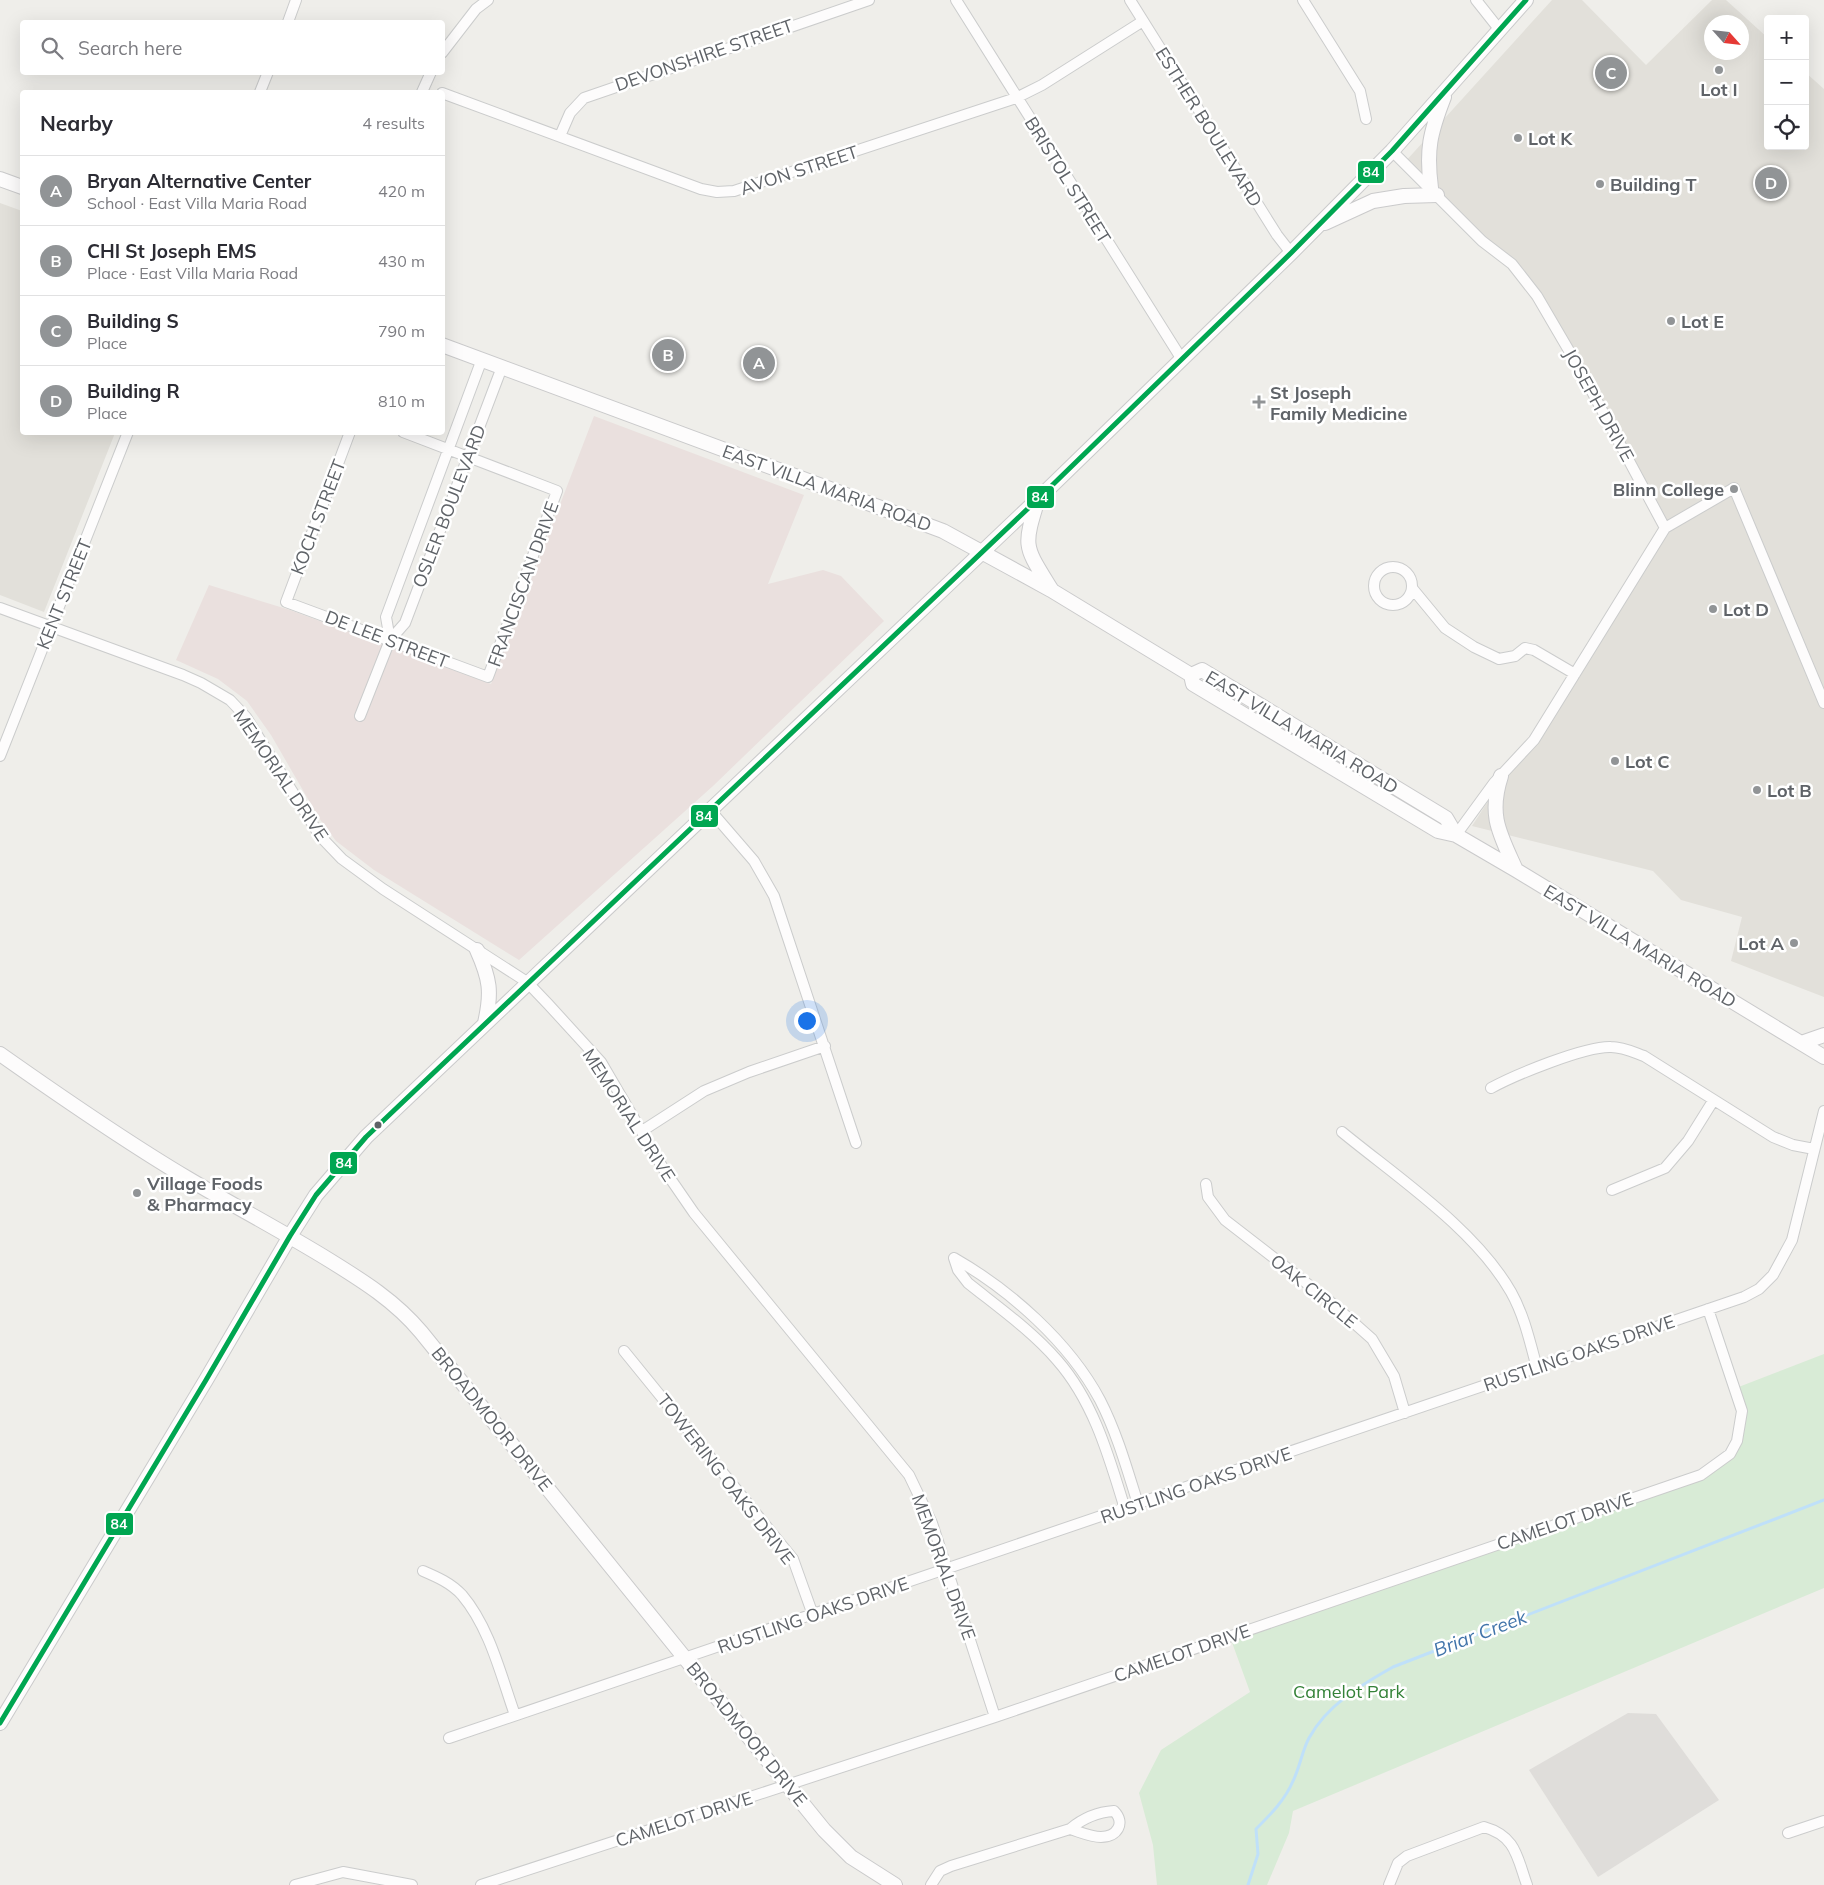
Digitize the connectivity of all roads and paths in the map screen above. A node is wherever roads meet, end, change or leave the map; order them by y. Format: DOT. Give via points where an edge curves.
graph roads {
  1 [pos="296,0"];
  2 [pos="488,0"];
  3 [pos="869,0"];
  4 [pos="956,0"];
  5 [pos="1130,0"];
  6 [pos="1303,0"];
  7 [pos="1476,0"];
  8 [pos="1526,0"];
  9 [pos="289,20"];
  10 [pos="1143,21"];
  11 [pos="1499,29"];
  12 [pos="445,49"];
  13 [pos="267,75"];
  14 [pos="430,75"];
  15 [pos="424,89"];
  16 [pos="1446,89"];
  17 [pos="261,90"];
  18 [pos="445,94"];
  19 [pos="1016,98"];
  20 [pos="1366,119"];
  21 [pos="560,136"];
  22 [pos="1392,151"];
  23 [pos="0,179"];
  24 [pos="20,186"];
  25 [pos="1434,192"];
  26 [pos="1317,227"];
  27 [pos="1291,253"];
  28 [pos="445,346"];
  29 [pos="1181,358"];
  30 [pos="482,359"];
  31 [pos="502,367"];
  32 [pos="127,435"];
  33 [pos="349,435"];
  34 [pos="410,435"];
  35 [pos="448,450"];
  36 [pos="468,457"];
  37 [pos="1038,499"];
  38 [pos="1665,528"];
  39 [pos="981,551"];
  40 [pos="1412,588"];
  41 [pos="1051,590"];
  42 [pos="286,602"];
  43 [pos="0,608"];
  44 [pos="51,627"];
  45 [pos="390,640"];
  46 [pos="1575,674"];
  47 [pos="488,677"];
  48 [pos="1824,703"];
  49 [pos="360,716"];
  50 [pos="0,756"];
  51 [pos="1501,776"];
  52 [pos="710,810"];
  53 [pos="1456,835"];
  54 [pos="1516,870"];
  55 [pos="477,950"];
  56 [pos="527,982"];
  57 [pos="484,1023"];
  58 [pos="1824,1035"];
  59 [pos="1801,1043"];
  60 [pos="825,1046"];
  61 [pos="0,1054"];
  62 [pos="1824,1057"];
  63 [pos="1491,1088"];
  64 [pos="1713,1101"];
  65 [pos="1824,1111"];
  66 [pos="642,1131"];
  67 [pos="1342,1132"];
  68 [pos="856,1143"];
  69 [pos="1814,1149"];
  70 [pos="1206,1184"];
  71 [pos="1612,1190"];
  72 [pos="290,1236"];
  73 [pos="1708,1309"];
  74 [pos="1052,1338"];
  75 [pos="1044,1346"];
  76 [pos="624,1351"];
  77 [pos="1536,1368"];
  78 [pos="1405,1413"];
  79 [pos="1138,1504"];
  80 [pos="1125,1509"];
  81 [pos="948,1569"];
  82 [pos="423,1571"];
  83 [pos="813,1615"];
  84 [pos="685,1658"];
  85 [pos="515,1715"];
  86 [pos="995,1717"];
  87 [pos="0,1723"];
  88 [pos="449,1738"];
  89 [pos="788,1785"];
  90 [pos="1824,1821"];
  91 [pos="1070,1829"];
  92 [pos="1788,1833"];
  93 [pos="295,1885"];
  94 [pos="412,1885"];
  95 [pos="482,1885"];
  96 [pos="895,1885"];
  97 [pos="931,1885"];
  98 [pos="1389,1885"];
  99 [pos="1526,1885"];
  1 -- 9 [label="street"];
  2 -- 12 [label="street"];
  3 -- 21 [label="street, DEVONSHIRE STREET" via="584,98 570,113"];
  4 -- 19 [label="street, BRISTOL STREET"];
  5 -- 10 [label="street, ESTHER BOULEVARD"];
  6 -- 20 [label="street" via="1360,91"];
  7 -- 11 [label="street"];
  8 -- 11 [label="main road"];
  10 -- 19 [label="street, AVON STREET"];
  10 -- 27 [label="street, ESTHER BOULEVARD"];
  11 -- 16 [label="main road"];
  13 -- 17 [label="street"];
  14 -- 15 [label="street"];
  16 -- 22 [label="main road"];
  16 -- 25 [label="main road" via="1431,132 1427,159"];
  18 -- 21 [label="street, AVON STREET"];
  19 -- 21 [label="street, AVON STREET" via="734,191 701,189"];
  19 -- 29 [label="street, BRISTOL STREET"];
  22 -- 25 [label="street, JOSEPH DRIVE"];
  22 -- 26 [label="main road"];
  23 -- 24 [label="main road"];
  25 -- 26 [label="main road" via="1373,201"];
  25 -- 38 [label="street, JOSEPH DRIVE" via="1482,241 1512,264 1537,296"];
  26 -- 27 [label="main road"];
  27 -- 29 [label="main road"];
  28 -- 30 [label="main road, EAST VILLA MARIA ROAD"];
  29 -- 37 [label="main road"];
  30 -- 31 [label="main road, EAST VILLA MARIA ROAD"];
  30 -- 35 [label="street, OSLER BOULEVARD"];
  31 -- 36 [label="street, OSLER BOULEVARD"];
  31 -- 39 [label="main road, EAST VILLA MARIA ROAD" via="943,531"];
  32 -- 44 [label="street, KENT STREET"];
  33 -- 42 [label="street, KOCH STREET"];
  34 -- 35 [label="street"];
  35 -- 36 [label="street"];
  35 -- 45 [label="street, OSLER BOULEVARD" via="386,616"];
  36 -- 45 [label="street, OSLER BOULEVARD" via="405,623"];
  36 -- 47 [label="street, FRANCISCAN DRIVE" via="557,491"];
  37 -- 39 [label="main road"];
  37 -- 41 [label="main road" via="1026,542 1030,556"];
  38 -- 46 [label="street"];
  38 -- 48 [label="street" via="1734,488"];
  39 -- 41 [label="main road, EAST VILLA MARIA ROAD"];
  39 -- 52 [label="main road"];
  40 -- 46 [label="street" via="1445,628 1474,647 1499,659 1516,656 1526,648 1534,650"];
  41 -- 53 [label="main road, EAST VILLA MARIA ROAD" via="1191,675 1202,670 1446,818"];
  42 -- 45 [label="street, DE LEE STREET"];
  43 -- 44 [label="street, MEMORIAL DRIVE"];
  44 -- 50 [label="street, KENT STREET"];
  44 -- 55 [label="street, MEMORIAL DRIVE" via="189,678 230,700 246,717 320,836 342,859"];
  45 -- 47 [label="street, DE LEE STREET"];
  45 -- 49 [label="street, OSLER BOULEVARD"];
  46 -- 51 [label="street" via="1534,740"];
  51 -- 53 [label="street"];
  51 -- 54 [label="main road" via="1494,796 1494,813"];
  52 -- 56 [label="main road"];
  52 -- 60 [label="street" via="754,861 774,896"];
  53 -- 54 [label="main road, EAST VILLA MARIA ROAD"];
  54 -- 59 [label="main road, EAST VILLA MARIA ROAD"];
  55 -- 56 [label="street, MEMORIAL DRIVE"];
  55 -- 57 [label="main road" via="490,987"];
  56 -- 57 [label="main road"];
  56 -- 66 [label="street, MEMORIAL DRIVE" via="600,1062"];
  57 -- 72 [label="main road" via="366,1137 316,1195"];
  58 -- 59 [label="main road"];
  59 -- 62 [label="main road, EAST VILLA MARIA ROAD"];
  60 -- 66 [label="street" via="704,1091"];
  60 -- 68 [label="street"];
  61 -- 72 [label="main road, BROADMOOR DRIVE" via="187,1178"];
  63 -- 64 [label="street" via="1518,1075 1591,1050 1610,1047 1626,1048 1644,1056"];
  64 -- 69 [label="street" via="1773,1137"];
  64 -- 71 [label="street" via="1688,1141 1665,1168"];
  65 -- 69 [label="street, RUSTLING OAKS DRIVE"];
  66 -- 81 [label="street, MEMORIAL DRIVE" via="694,1214 909,1475 932,1523"];
  67 -- 77 [label="street" via="1458,1227 1488,1258 1517,1306"];
  69 -- 73 [label="street, RUSTLING OAKS DRIVE" via="1792,1240 1773,1275 1759,1289 1744,1297"];
  70 -- 78 [label="street, OAK CIRCLE" via="1208,1197 1225,1220 1372,1339 1394,1376"];
  72 -- 84 [label="main road, BROADMOOR DRIVE" via="378,1291 409,1318"];
  72 -- 87 [label="main road"];
  73 -- 77 [label="street, RUSTLING OAKS DRIVE"];
  73 -- 86 [label="street, CAMELOT DRIVE" via="1742,1411 1737,1441 1730,1454 1701,1475"];
  74 -- 75 [label="street"];
  74 -- 75 [label="street" via="979,1272 954,1258 968,1283"];
  74 -- 79 [label="street" via="1083,1373 1100,1400 1113,1428"];
  75 -- 80 [label="street" via="1086,1403 1110,1459"];
  76 -- 83 [label="street, TOWERING OAKS DRIVE" via="793,1559"];
  77 -- 78 [label="street, RUSTLING OAKS DRIVE"];
  78 -- 79 [label="street, RUSTLING OAKS DRIVE"];
  79 -- 80 [label="street, RUSTLING OAKS DRIVE"];
  80 -- 81 [label="street, RUSTLING OAKS DRIVE"];
  81 -- 83 [label="street, RUSTLING OAKS DRIVE"];
  81 -- 86 [label="street, MEMORIAL DRIVE"];
  82 -- 85 [label="street" via="445,1581 462,1595 488,1640"];
  83 -- 84 [label="street, RUSTLING OAKS DRIVE"];
  84 -- 85 [label="street, RUSTLING OAKS DRIVE"];
  84 -- 89 [label="main road, BROADMOOR DRIVE"];
  85 -- 88 [label="street, RUSTLING OAKS DRIVE"];
  86 -- 89 [label="street, CAMELOT DRIVE"];
  89 -- 95 [label="street, CAMELOT DRIVE"];
  89 -- 96 [label="main road, BROADMOOR DRIVE" via="842,1848"];
  90 -- 92 [label="street"];
  91 -- 97 [label="street" via="951,1866 940,1871"];
  93 -- 94 [label="street" via="342,1872"];
  98 -- 99 [label="street" via="1398,1863 1407,1856 1484,1828 1498,1831 1512,1843"];
}
